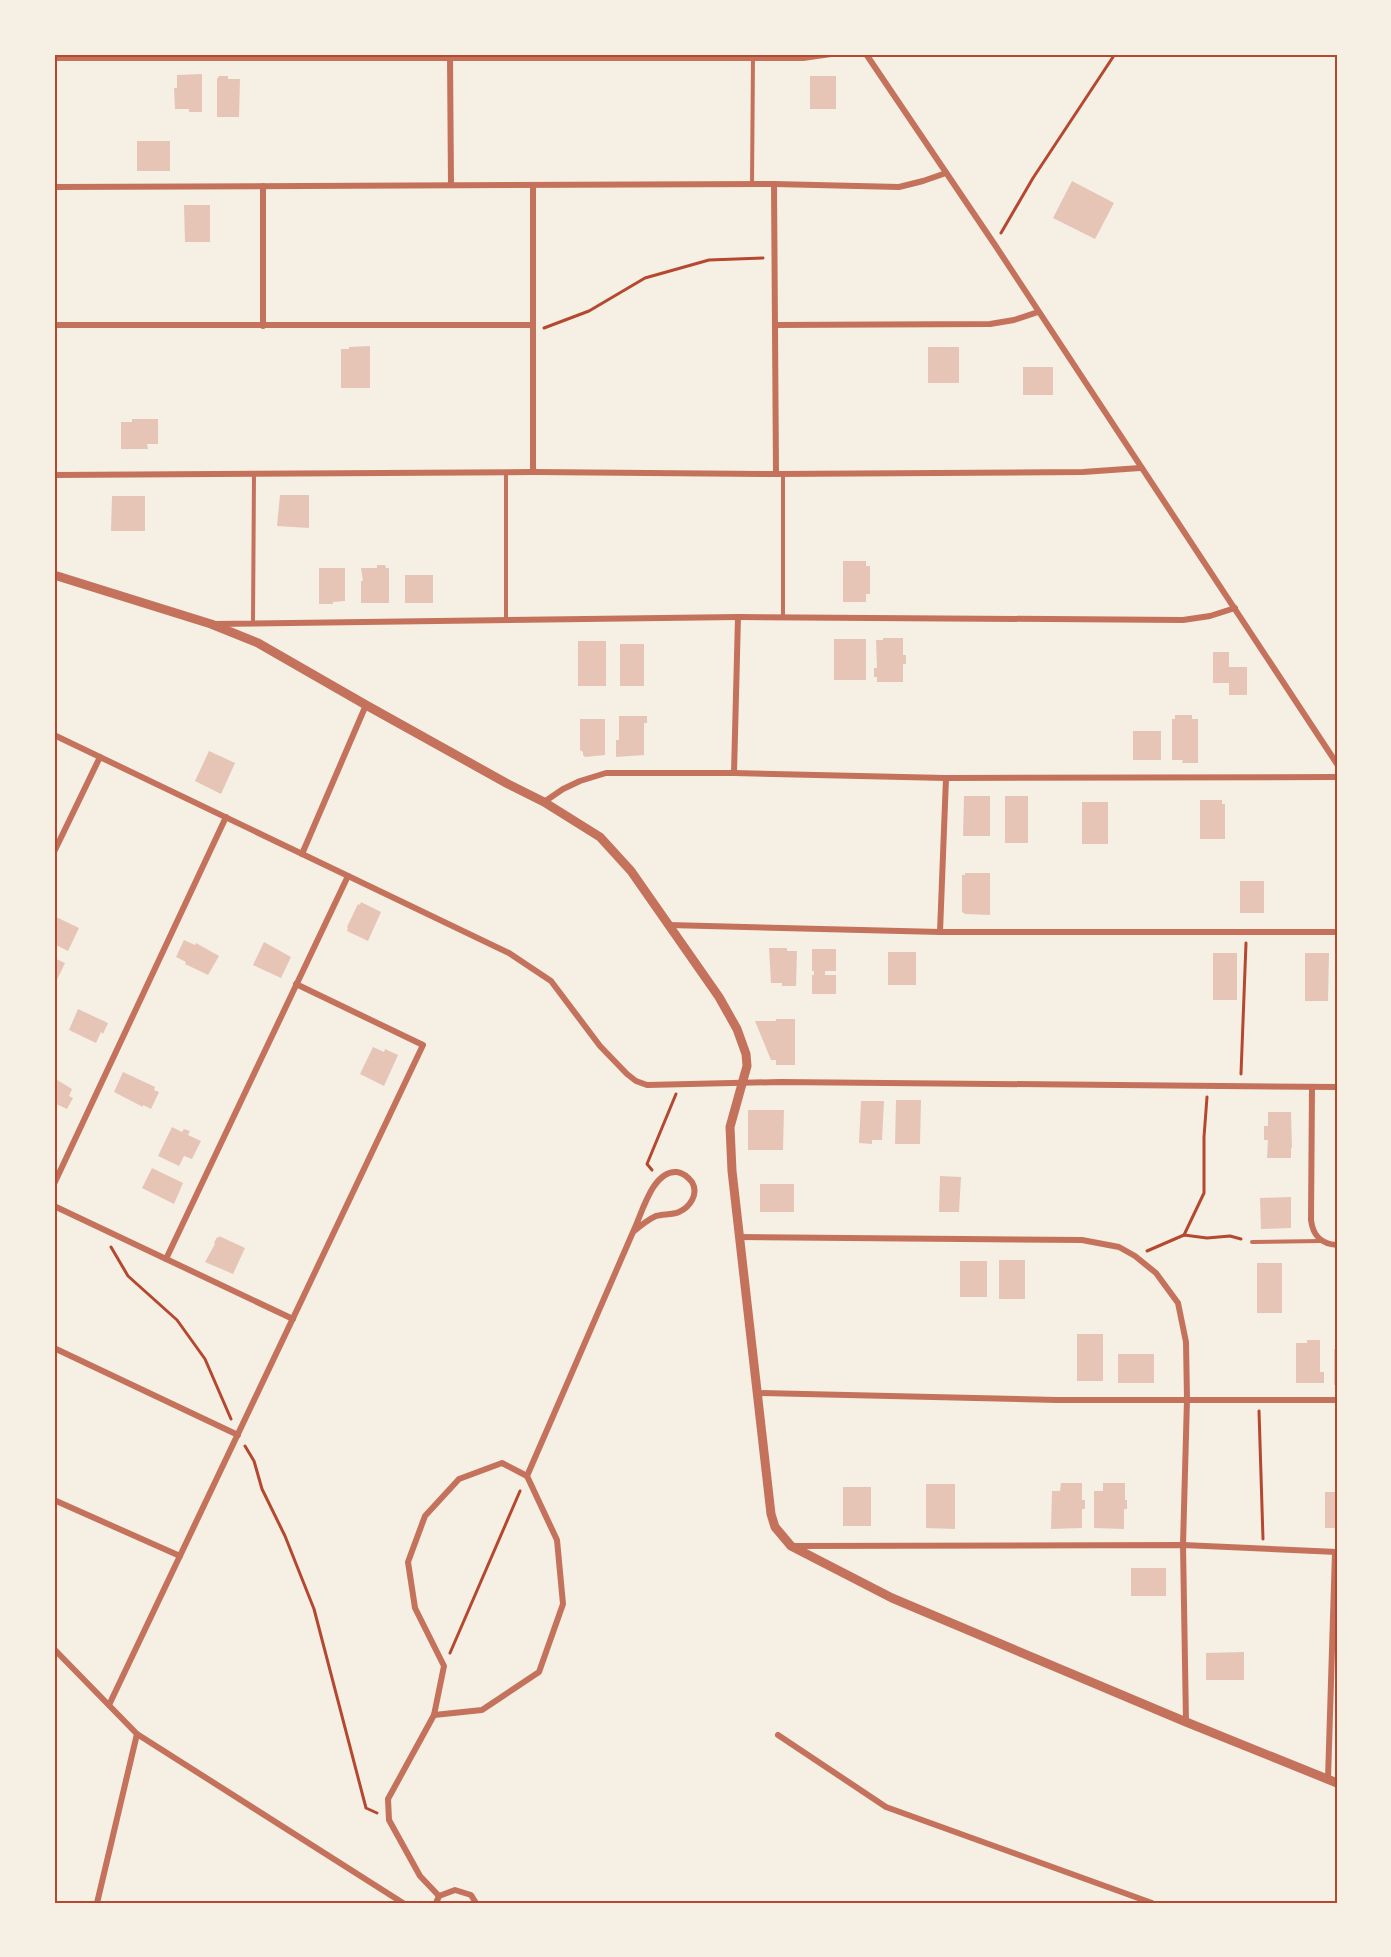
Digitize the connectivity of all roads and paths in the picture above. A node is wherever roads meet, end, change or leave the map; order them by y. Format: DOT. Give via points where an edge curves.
graph roads {
  1 [pos="831,54"];
  2 [pos="866,54"];
  3 [pos="1115,54"];
  4 [pos="347,56"];
  5 [pos="450,57"];
  6 [pos="54,58"];
  7 [pos="753,58"];
  8 [pos="946,173"];
  9 [pos="752,184"];
  10 [pos="774,184"];
  11 [pos="451,185"];
  12 [pos="263,186"];
  13 [pos="533,186"];
  14 [pos="54,187"];
  15 [pos="995,245"];
  16 [pos="774,257"];
  17 [pos="1038,312"];
  18 [pos="54,325"];
  19 [pos="775,325"];
  20 [pos="263,326"];
  21 [pos="533,329"];
  22 [pos="1140,468"];
  23 [pos="506,472"];
  24 [pos="533,472"];
  25 [pos="254,474"];
  26 [pos="776,474"];
  27 [pos="783,474"];
  28 [pos="54,475"];
  29 [pos="54,575"];
  30 [pos="1235,608"];
  31 [pos="738,617"];
  32 [pos="783,617"];
  33 [pos="506,620"];
  34 [pos="253,623"];
  35 [pos="212,624"];
  36 [pos="366,705"];
  37 [pos="54,735"];
  38 [pos="100,757"];
  39 [pos="1337,764"];
  40 [pos="734,773"];
  41 [pos="1337,777"];
  42 [pos="946,778"];
  43 [pos="544,802"];
  44 [pos="226,818"];
  45 [pos="54,852"];
  46 [pos="302,854"];
  47 [pos="348,876"];
  48 [pos="669,926"];
  49 [pos="940,932"];
  50 [pos="1246,932"];
  51 [pos="1337,932"];
  52 [pos="296,984"];
  53 [pos="742,1083"];
  54 [pos="680,1084"];
  55 [pos="1208,1086"];
  56 [pos="1240,1086"];
  57 [pos="1312,1087"];
  58 [pos="1337,1087"];
  59 [pos="658,1179"];
  60 [pos="54,1184"];
  61 [pos="54,1206"];
  62 [pos="99,1227"];
  63 [pos="633,1232"];
  64 [pos="1184,1235"];
  65 [pos="740,1237"];
  66 [pos="1320,1241"];
  67 [pos="1252,1242"];
  68 [pos="1337,1245"];
  69 [pos="1135,1256"];
  70 [pos="165,1259"];
  71 [pos="293,1319"];
  72 [pos="54,1348"];
  73 [pos="758,1393"];
  74 [pos="1187,1399"];
  75 [pos="1258,1400"];
  76 [pos="1337,1400"];
  77 [pos="238,1435"];
  78 [pos="527,1476"];
  79 [pos="54,1500"];
  80 [pos="1182,1545"];
  81 [pos="791,1546"];
  82 [pos="1263,1549"];
  83 [pos="1336,1552"];
  84 [pos="180,1556"];
  85 [pos="54,1649"];
  86 [pos="444,1666"];
  87 [pos="109,1705"];
  88 [pos="434,1715"];
  89 [pos="1186,1722"];
  90 [pos="137,1734"];
  91 [pos="778,1735"];
  92 [pos="1333,1781"];
  93 [pos="389,1820"];
  94 [pos="438,1900"];
  95 [pos="97,1903"];
  96 [pos="403,1903"];
  97 [pos="476,1903"];
  98 [pos="1152,1903"];
  1 -- 7 [label="street"];
  2 -- 8 [label="street"];
  3 -- 15 [label="path" via="1033,178"];
  4 -- 5 [label="street"];
  4 -- 6 [label="street"];
  5 -- 7 [label="street"];
  5 -- 11 [label="street"];
  7 -- 9 [label="lane"];
  8 -- 10 [label="street" via="898,187"];
  8 -- 15 [label="street"];
  9 -- 10 [label="street"];
  9 -- 13 [label="street"];
  10 -- 16 [label="street"];
  11 -- 12 [label="street"];
  11 -- 13 [label="street"];
  12 -- 14 [label="street"];
  12 -- 20 [label="street"];
  13 -- 21 [label="street"];
  15 -- 17 [label="street"];
  16 -- 19 [label="street"];
  16 -- 21 [label="path" via="709,260 645,278 589,311"];
  17 -- 19 [label="street" via="990,324"];
  17 -- 22 [label="street"];
  18 -- 20 [label="street"];
  19 -- 26 [label="street"];
  20 -- 21 [label="street"];
  21 -- 24 [label="street"];
  22 -- 27 [label="street"];
  22 -- 30 [label="street"];
  23 -- 24 [label="street"];
  23 -- 25 [label="street"];
  23 -- 33 [label="lane"];
  24 -- 26 [label="street"];
  25 -- 28 [label="street"];
  25 -- 34 [label="lane"];
  26 -- 27 [label="street"];
  27 -- 32 [label="lane"];
  29 -- 35 [label="street"];
  30 -- 32 [label="street" via="1183,620"];
  30 -- 39 [label="street"];
  31 -- 32 [label="street"];
  31 -- 33 [label="street"];
  31 -- 40 [label="street"];
  33 -- 34 [label="street"];
  34 -- 35 [label="street"];
  35 -- 36 [label="street" via="258,643"];
  36 -- 43 [label="street"];
  36 -- 46 [label="street"];
  37 -- 38 [label="street"];
  38 -- 44 [label="street"];
  38 -- 45 [label="street"];
  40 -- 42 [label="street"];
  40 -- 43 [label="street" via="606,773 580,781"];
  41 -- 42 [label="street"];
  42 -- 49 [label="street"];
  43 -- 48 [label="street" via="600,837 631,871"];
  44 -- 46 [label="street"];
  44 -- 60 [label="street"];
  46 -- 47 [label="street"];
  47 -- 52 [label="street"];
  47 -- 54 [label="street" via="509,953 551,981 600,1046 636,1081 647,1085"];
  48 -- 49 [label="street"];
  48 -- 53 [label="street" via="737,1029 746,1054"];
  49 -- 50 [label="street"];
  50 -- 51 [label="street"];
  50 -- 56 [label="path"];
  52 -- 70 [label="street"];
  52 -- 71 [label="street" via="423,1046"];
  53 -- 54 [label="street"];
  53 -- 55 [label="street"];
  53 -- 65 [label="street" via="730,1127"];
  54 -- 59 [label="path" via="647,1164"];
  55 -- 56 [label="street"];
  55 -- 64 [label="path" via="1204,1193"];
  56 -- 57 [label="street"];
  57 -- 58 [label="street"];
  57 -- 66 [label="street" via="1311,1220"];
  59 -- 63 [label="street"];
  59 -- 63 [label="street" via="673,1172 688,1177 694,1186 691,1203 678,1213 656,1216"];
  61 -- 62 [label="street"];
  62 -- 70 [label="street"];
  62 -- 77 [label="path" via="128,1276 177,1320 205,1359"];
  63 -- 78 [label="street"];
  64 -- 67 [label="path" via="1230,1236"];
  64 -- 69 [label="path"];
  65 -- 69 [label="street" via="1082,1240 1119,1247"];
  65 -- 73 [label="street"];
  66 -- 67 [label="lane"];
  66 -- 68 [label="street"];
  69 -- 74 [label="street" via="1156,1273 1178,1303 1186,1342"];
  70 -- 71 [label="street"];
  71 -- 77 [label="street"];
  72 -- 77 [label="street"];
  73 -- 74 [label="street"];
  73 -- 81 [label="street" via="771,1514"];
  74 -- 75 [label="street"];
  74 -- 80 [label="street"];
  75 -- 76 [label="street"];
  75 -- 82 [label="path"];
  77 -- 84 [label="street"];
  77 -- 93 [label="path" via="254,1461 262,1489 314,1609 366,1808"];
  78 -- 86 [label="path"];
  78 -- 86 [label="street" via="502,1463 459,1479 425,1516 408,1562 415,1608"];
  78 -- 88 [label="street" via="557,1540 563,1604 539,1672 482,1710"];
  79 -- 84 [label="street"];
  80 -- 81 [label="street"];
  80 -- 82 [label="street"];
  80 -- 89 [label="street"];
  81 -- 89 [label="street" via="892,1598"];
  82 -- 83 [label="street"];
  83 -- 92 [label="street"];
  84 -- 87 [label="street"];
  85 -- 87 [label="street"];
  86 -- 88 [label="street"];
  87 -- 90 [label="street"];
  88 -- 93 [label="street" via="388,1799"];
  89 -- 92 [label="street"];
  90 -- 95 [label="street"];
  90 -- 96 [label="street"];
  91 -- 98 [label="street" via="886,1807"];
  93 -- 94 [label="street"];
  94 -- 97 [label="street" via="455,1890 471,1895"];
}
